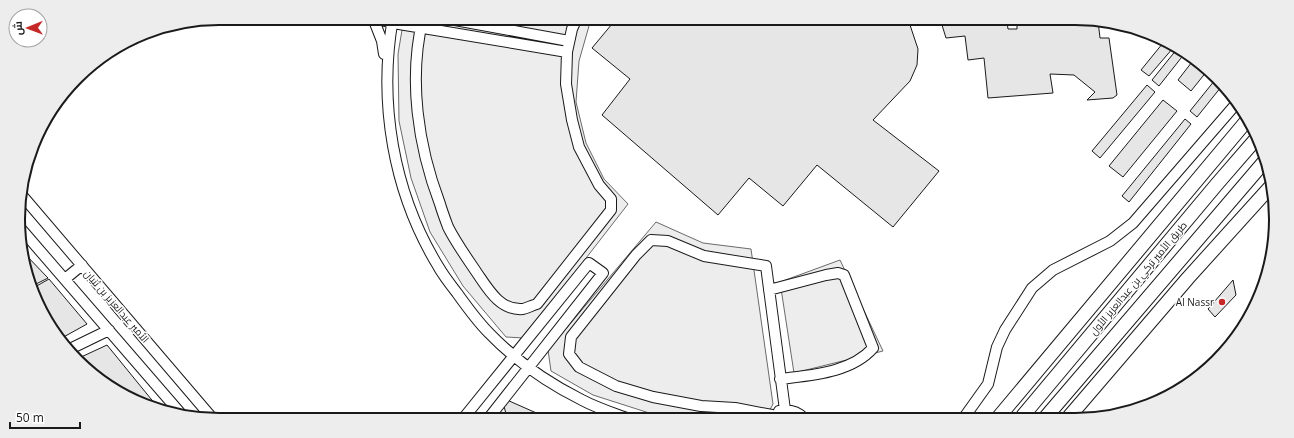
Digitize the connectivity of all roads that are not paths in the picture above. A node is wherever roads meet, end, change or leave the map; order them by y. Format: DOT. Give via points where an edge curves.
graph roads {
  1 [pos="376,25"];
  2 [pos="392,25"];
  3 [pos="422,25"];
  4 [pos="432,25"];
  5 [pos="482,25"];
  6 [pos="574,25"];
  7 [pos="570,41"];
  8 [pos="567,52"];
  9 [pos="387,79"];
  10 [pos="1233,107"];
  11 [pos="1244,124"];
  12 [pos="1248,131"];
  13 [pos="1253,143"];
  14 [pos="1261,165"];
  15 [pos="1265,180"];
  16 [pos="1267,191"];
  17 [pos="26,200"];
  18 [pos="1179,203"];
  19 [pos="1232,229"];
  20 [pos="28,244"];
  21 [pos="82,265"];
  22 [pos="65,279"];
  23 [pos="769,290"];
  24 [pos="109,330"];
  25 [pos="73,347"];
  26 [pos="513,355"];
  27 [pos="530,368"];
  28 [pos="780,379"];
  29 [pos="176,408"];
  30 [pos="785,410"];
  31 [pos="209,413"];
  32 [pos="467,413"];
  33 [pos="493,413"];
  34 [pos="615,413"];
  35 [pos="754,413"];
  36 [pos="779,413"];
  37 [pos="797,413"];
  38 [pos="967,413"];
  39 [pos="1001,413"];
  40 [pos="1025,413"];
  41 [pos="1050,413"];
  42 [pos="1072,413"];
  1 -- 9 [label="street" via="382,41"];
  2 -- 9 [label="street"];
  3 -- 8 [label="street" via="416,71 416,96 422,144 432,184 448,226 472,266 494,298 510,308 523,309 537,304 611,210 611,199 599,185 579,147 566,84"];
  4 -- 8 [label="street"];
  5 -- 7 [label="street"];
  6 -- 7 [label="street"];
  7 -- 8 [label="street"];
  9 -- 26 [label="street" via="388,107 396,161 412,215 438,266 470,311 488,333"];
  10 -- 38 [label="street" via="1133,223 1110,241 1053,270 1032,288 1004,330 988,384"];
  11 -- 18 [label="main road"];
  12 -- 18 [label="main road"];
  13 -- 40 [label="main road, طريق الأمير تركي بن عبدالعزيز الأول"];
  14 -- 41 [label="main road, طريق الأمير تركي بن عبدالعزيز الأول"];
  15 -- 19 [label="main road"];
  16 -- 19 [label="main road"];
  17 -- 21 [label="street, الأمير عبدالعزيز بن ثنيان"];
  18 -- 39 [label="main road"];
  19 -- 42 [label="main road"];
  20 -- 22 [label="street"];
  21 -- 22 [label="street"];
  21 -- 31 [label="street, الأمير عبدالعزيز بن ثنيان"];
  22 -- 24 [label="street"];
  23 -- 28 [label="street"];
  23 -- 28 [label="street" via="826,275 844,275 873,348 866,356 845,367"];
  23 -- 35 [label="street" via="766,266 704,256 668,241 651,240 571,337 569,354 579,367 616,386 653,397"];
  24 -- 25 [label="street"];
  24 -- 29 [label="street"];
  26 -- 27 [label="street"];
  26 -- 27 [label="street" via="589,263 603,273"];
  26 -- 32 [label="street"];
  27 -- 33 [label="street"];
  27 -- 34 [label="street" via="582,400"];
  28 -- 30 [label="street"];
  30 -- 36 [label="street"];
  30 -- 37 [label="street"];
}
